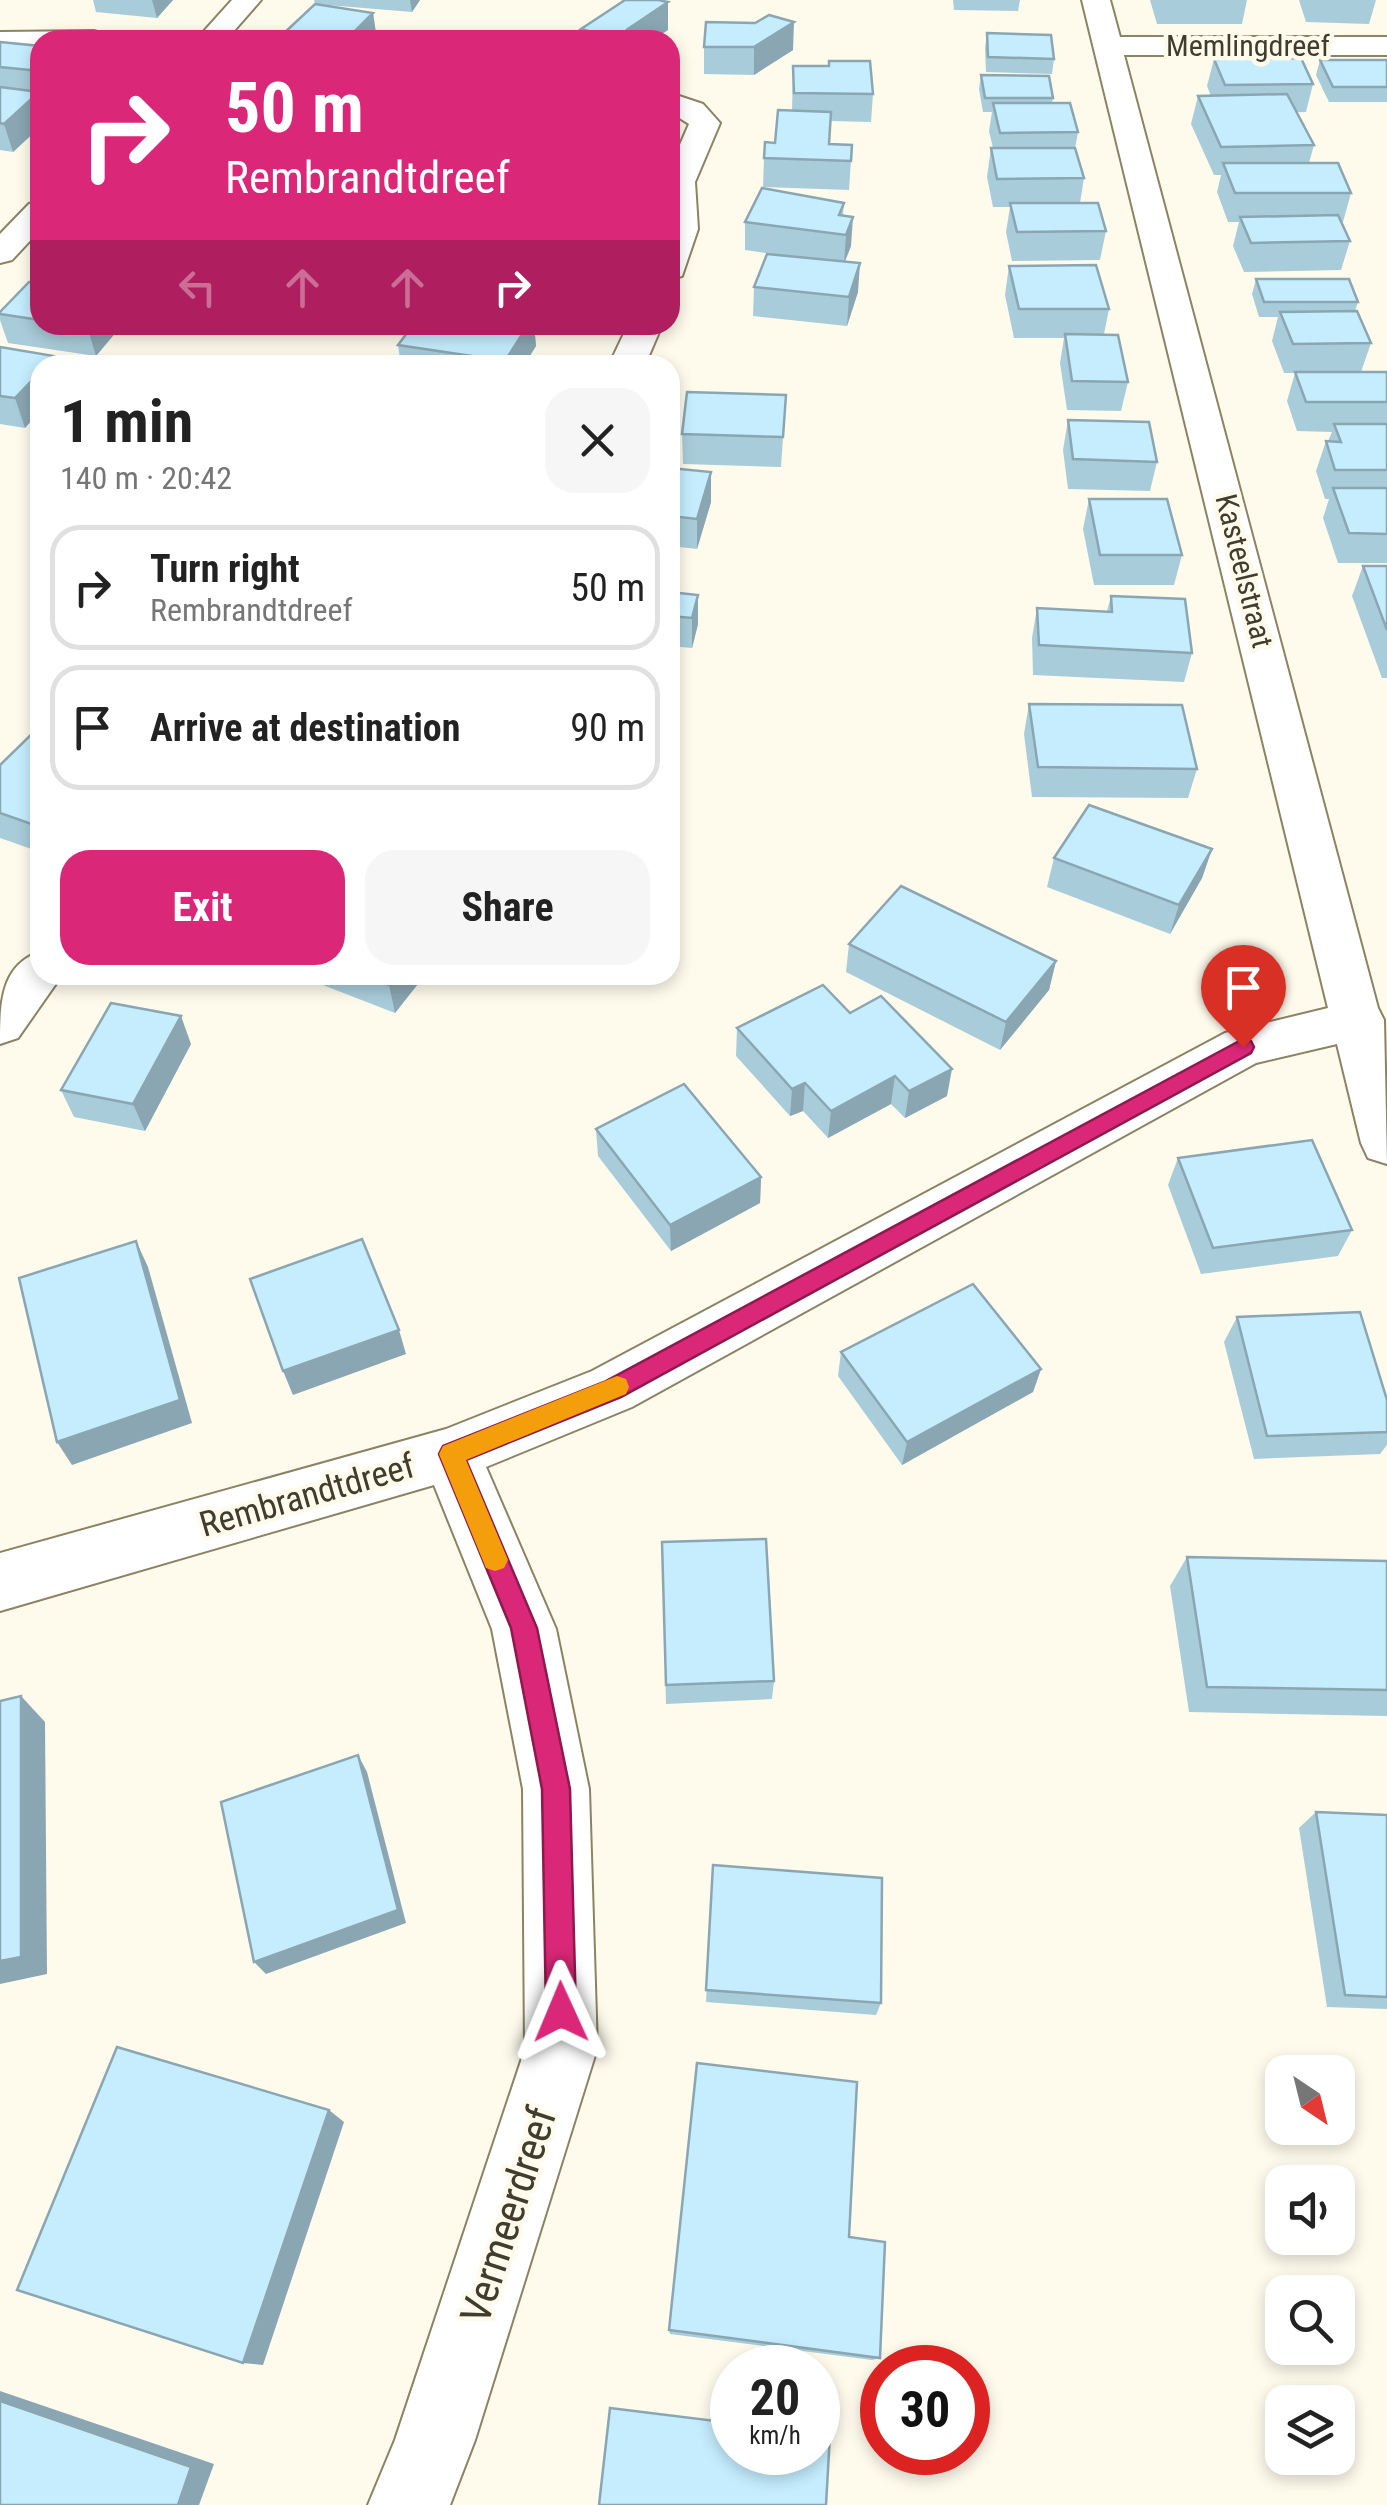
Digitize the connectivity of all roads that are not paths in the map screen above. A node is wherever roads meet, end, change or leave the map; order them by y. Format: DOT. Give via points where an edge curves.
graph roads {
  1 [pos="246,0"];
  2 [pos="1096,0"];
  3 [pos="219,30"];
  4 [pos="0,41"];
  5 [pos="30,41"];
  6 [pos="1110,46"];
  7 [pos="1387,46"];
  8 [pos="680,106"];
  9 [pos="680,164"];
  10 [pos="30,222"];
  11 [pos="0,253"];
  12 [pos="30,984"];
  13 [pos="1359,1020"];
  14 [pos="0,1025"];
  15 [pos="1387,1143"];
  16 [pos="451,1454"];
  17 [pos="0,1582"];
  18 [pos="409,2505"];
  1 -- 3 [label="street"];
  2 -- 6 [label="street, Kasteelstraat"];
  4 -- 5 [label="street"];
  6 -- 7 [label="street, Memlingdreef"];
  6 -- 13 [label="street, Kasteelstraat"];
  8 -- 9 [label="street" via="705,123"];
  10 -- 11 [label="street"];
  12 -- 14 [label="street"];
  13 -- 15 [label="street, Kasteelstraat"];
  13 -- 16 [label="street, Rembrandtdreef" via="1243,1047 612,1390"];
  16 -- 17 [label="street, Rembrandtdreef"];
  16 -- 18 [label="street, Vermeerdreef" via="524,1628 556,1789 562,2049"];
}
